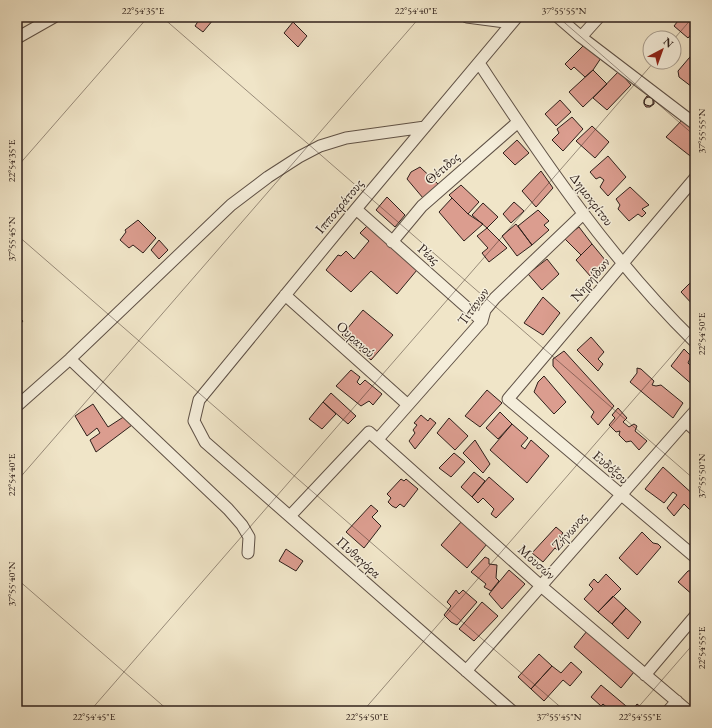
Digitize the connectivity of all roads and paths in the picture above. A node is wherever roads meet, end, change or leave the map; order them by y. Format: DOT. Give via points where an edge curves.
graph roads {
  1 [pos="54,17"];
  2 [pos="466,17"];
  3 [pos="558,17"];
  4 [pos="599,17"];
  5 [pos="514,20"];
  6 [pos="581,37"];
  7 [pos="17,38"];
  8 [pos="479,63"];
  9 [pos="518,122"];
  10 [pos="695,124"];
  11 [pos="425,127"];
  12 [pos="695,178"];
  13 [pos="356,209"];
  14 [pos="583,214"];
  15 [pos="392,242"];
  16 [pos="623,263"];
  17 [pos="285,295"];
  18 [pos="482,322"];
  19 [pos="695,342"];
  20 [pos="70,359"];
  21 [pos="508,399"];
  22 [pos="408,405"];
  23 [pos="17,406"];
  24 [pos="695,411"];
  25 [pos="194,421"];
  26 [pos="686,422"];
  27 [pos="695,430"];
  28 [pos="378,439"];
  29 [pos="621,496"];
  30 [pos="290,516"];
  31 [pos="248,553"];
  32 [pos="695,557"];
  33 [pos="541,586"];
  34 [pos="695,616"];
  35 [pos="466,672"];
  36 [pos="645,675"];
  37 [pos="677,701"];
  38 [pos="512,711"];
  39 [pos="668,711"];
  40 [pos="688,711"];
  1 -- 7 [label="street"];
  2 -- 5 [label="street"];
  3 -- 6 [label="street"];
  4 -- 6 [label="street"];
  5 -- 8 [label="street, Ιπποκράτους"];
  6 -- 10 [label="street"];
  8 -- 9 [label="street, Δημοκρίτου"];
  8 -- 11 [label="street, Ιπποκράτους"];
  9 -- 14 [label="street, Δημοκρίτου"];
  9 -- 15 [label="street, Θέτιδος" via="422,206"];
  11 -- 13 [label="street, Ιπποκράτους"];
  11 -- 20 [label="street" via="346,138 320,146 299,157 231,205"];
  12 -- 16 [label="street, Νηρηίδων"];
  13 -- 15 [label="street, Ρέας"];
  13 -- 17 [label="street, Ιπποκράτους"];
  14 -- 16 [label="street, Δημοκρίτου"];
  14 -- 18 [label="street, Τιτάνων" via="495,298 485,310"];
  15 -- 18 [label="street, Ρέας"];
  16 -- 19 [label="street, Δημοκρίτου"];
  16 -- 21 [label="street, Νηρηίδων"];
  17 -- 22 [label="street, Ουρανού"];
  17 -- 25 [label="street, Ιπποκράτους" via="199,400"];
  18 -- 22 [label="street, Τιτάνων"];
  20 -- 23 [label="street"];
  20 -- 31 [label="street" via="228,509 249,537"];
  21 -- 29 [label="street, Ευδόξου"];
  22 -- 28 [label="street, Τιτάνων"];
  24 -- 26 [label="street, Ζήνωνος"];
  25 -- 30 [label="street, Πυθαγόρα" via="205,442"];
  26 -- 27 [label="street"];
  26 -- 29 [label="street, Ζήνωνος"];
  28 -- 30 [label="street, Μουσών" via="369,432"];
  28 -- 33 [label="street, Μουσών"];
  29 -- 32 [label="street, Ευδόξου"];
  29 -- 33 [label="street, Ζήνωνος"];
  30 -- 35 [label="street, Πυθαγόρα"];
  33 -- 35 [label="street, Ζήνωνος"];
  33 -- 36 [label="street, Μουσών"];
  34 -- 36 [label="street"];
  35 -- 38 [label="street, Πυθαγόρα"];
  36 -- 37 [label="street, Μουσών"];
  37 -- 39 [label="street"];
  37 -- 40 [label="street, Μουσών"];
}
